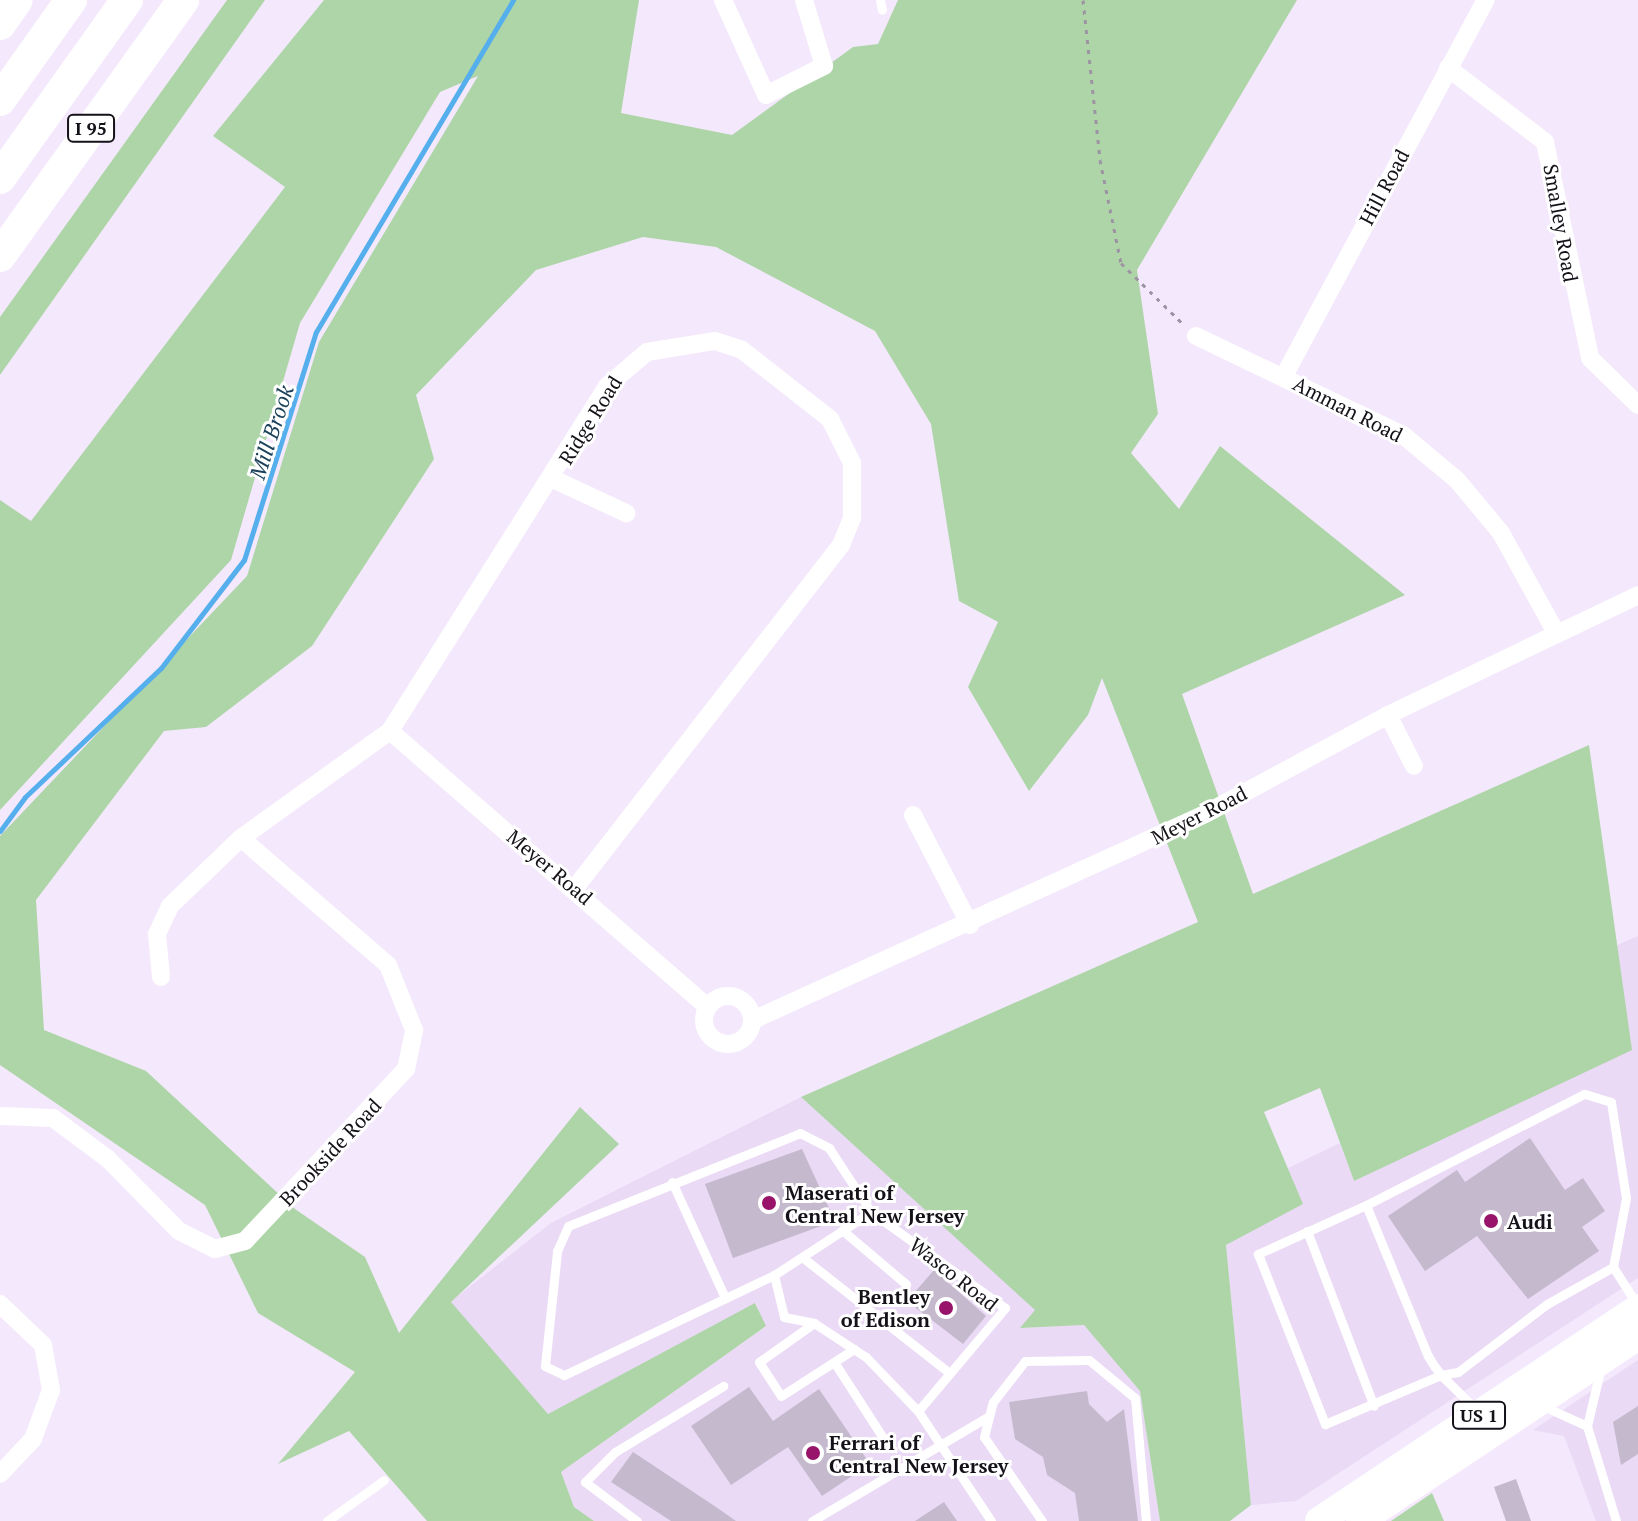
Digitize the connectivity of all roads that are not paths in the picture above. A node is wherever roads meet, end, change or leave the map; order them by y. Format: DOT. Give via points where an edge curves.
graph roads {
  1 [pos="17,0"];
  2 [pos="71,0"];
  3 [pos="127,0"];
  4 [pos="183,0"];
  5 [pos="723,0"];
  6 [pos="804,0"];
  7 [pos="1486,0"];
  8 [pos="0,24"];
  9 [pos="1448,68"];
  10 [pos="0,100"];
  11 [pos="0,178"];
  12 [pos="0,256"];
  13 [pos="1196,336"];
  14 [pos="1284,376"];
  15 [pos="1638,405"];
  16 [pos="553,479"];
  17 [pos="626,513"];
  18 [pos="1638,595"];
  19 [pos="1555,631"];
  20 [pos="1388,715"];
  21 [pos="390,731"];
  22 [pos="1414,766"];
  23 [pos="913,815"];
  24 [pos="241,838"];
  25 [pos="574,889"];
  26 [pos="970,925"];
  27 [pos="161,977"];
  28 [pos="707,1007"];
  29 [pos="753,1020"];
  30 [pos="0,1116"];
  31 [pos="672,1182"];
  32 [pos="1366,1205"];
  33 [pos="871,1212"];
  34 [pos="842,1230"];
  35 [pos="1307,1231"];
  36 [pos="802,1257"];
  37 [pos="1613,1267"];
  38 [pos="774,1275"];
  39 [pos="906,1284"];
  40 [pos="725,1298"];
  41 [pos="0,1304"];
  42 [pos="1638,1307"];
  43 [pos="814,1323"];
  44 [pos="1638,1336"];
  45 [pos="854,1349"];
  46 [pos="1603,1359"];
  47 [pos="834,1362"];
  48 [pos="948,1372"];
  49 [pos="1441,1375"];
  50 [pos="723,1386"];
  51 [pos="1536,1404"];
  52 [pos="1374,1406"];
  53 [pos="918,1411"];
  54 [pos="1481,1413"];
  55 [pos="989,1416"];
  56 [pos="1587,1426"];
  57 [pos="935,1444"];
  58 [pos="889,1447"];
  59 [pos="0,1474"];
  60 [pos="384,1480"];
  61 [pos="327,1521"];
  62 [pos="637,1521"];
  63 [pos="812,1521"];
  64 [pos="991,1521"];
  65 [pos="1042,1521"];
  66 [pos="1146,1521"];
  67 [pos="1319,1521"];
  68 [pos="1360,1521"];
  69 [pos="1616,1521"];
  1 -- 8 [label="highway"];
  2 -- 10 [label="highway"];
  3 -- 11 [label="highway, I 95"];
  4 -- 12 [label="highway, I 95"];
  5 -- 6 [label="street" via="766,95 824,66"];
  7 -- 9 [label="street, Hill Road"];
  9 -- 14 [label="street, Hill Road"];
  9 -- 15 [label="street, Smalley Road" via="1545,142 1590,358"];
  13 -- 14 [label="street, Amman Road"];
  14 -- 19 [label="street, Amman Road" via="1403,435 1457,480 1501,533"];
  16 -- 17 [label="street"];
  16 -- 21 [label="street, Ridge Road"];
  16 -- 25 [label="street, Ridge Road" via="607,386 629,363 715,341 742,350 830,419 852,463 855,492 841,545"];
  18 -- 19 [label="street, Meyer Road"];
  19 -- 20 [label="street, Meyer Road"];
  20 -- 22 [label="street"];
  20 -- 26 [label="street, Meyer Road" via="1205,814"];
  21 -- 24 [label="street, Ridge Road"];
  21 -- 25 [label="street, Meyer Road"];
  23 -- 26 [label="street"];
  24 -- 27 [label="street, Ridge Road" via="170,906 157,934"];
  24 -- 30 [label="street, Brookside Road" via="388,965 414,1030 406,1069 245,1241 215,1249 179,1231 108,1159 53,1118"];
  25 -- 28 [label="street, Meyer Road"];
  26 -- 29 [label="street, Meyer Road"];
  28 -- 29 [label="street" via="735,996"];
  28 -- 29 [label="street, Meyer Road" via="706,1031 726,1044 741,1041"];
  31 -- 33 [label="lane" via="787,1134 808,1133 829,1148"];
  31 -- 40 [label="lane"];
  31 -- 40 [label="lane" via="568,1226 557,1251 545,1366 564,1375"];
  32 -- 35 [label="lane"];
  32 -- 37 [label="lane" via="1597,1092 1615,1115 1626,1198"];
  32 -- 49 [label="lane" via="1411,1324"];
  33 -- 34 [label="lane"];
  33 -- 48 [label="lane, Wasco Road" via="1005,1308"];
  34 -- 36 [label="lane"];
  34 -- 39 [label="lane"];
  35 -- 52 [label="lane"];
  35 -- 52 [label="lane" via="1263,1249 1264,1270 1325,1424"];
  36 -- 38 [label="lane"];
  36 -- 48 [label="lane"];
  37 -- 42 [label="lane"];
  37 -- 49 [label="lane" via="1521,1324 1458,1372"];
  38 -- 40 [label="lane"];
  38 -- 43 [label="lane" via="784,1317"];
  41 -- 59 [label="street" via="43,1345 51,1390 33,1439"];
  42 -- 54 [label="highway, US 1"];
  43 -- 45 [label="lane"];
  43 -- 47 [label="lane" via="759,1362 781,1396"];
  44 -- 46 [label="highway, US 1"];
  45 -- 47 [label="lane"];
  45 -- 53 [label="lane"];
  46 -- 51 [label="highway, US 1"];
  46 -- 56 [label="lane"];
  47 -- 58 [label="lane"];
  48 -- 53 [label="lane, Wasco Road"];
  49 -- 52 [label="lane"];
  49 -- 54 [label="lane"];
  50 -- 62 [label="lane" via="615,1452 585,1482"];
  51 -- 56 [label="lane"];
  51 -- 68 [label="highway, US 1"];
  53 -- 57 [label="lane"];
  54 -- 67 [label="highway, US 1"];
  55 -- 57 [label="lane"];
  55 -- 65 [label="lane" via="984,1437"];
  55 -- 66 [label="lane" via="1025,1361 1089,1360 1135,1398"];
  56 -- 69 [label="lane"];
  57 -- 63 [label="lane"];
  57 -- 64 [label="lane"];
  60 -- 61 [label="lane"];
}
